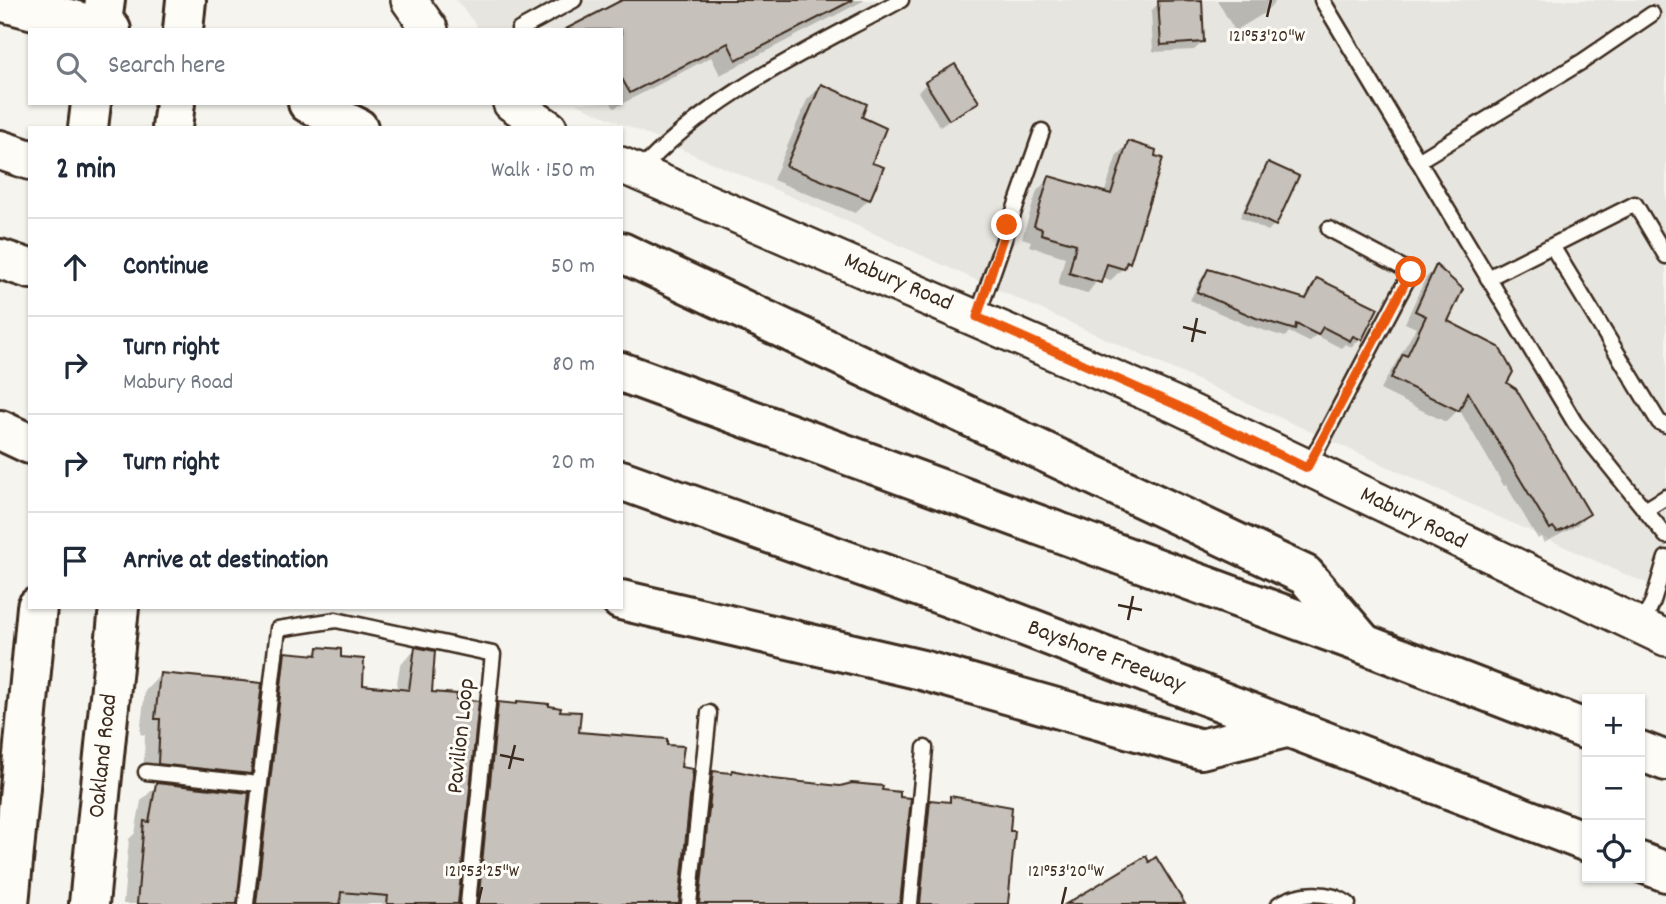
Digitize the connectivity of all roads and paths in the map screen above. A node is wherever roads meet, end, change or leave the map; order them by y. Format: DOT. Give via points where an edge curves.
graph roads {
  1 [pos="186,0"];
  2 [pos="410,0"];
  3 [pos="574,0"];
  4 [pos="901,0"];
  5 [pos="1322,0"];
  6 [pos="0,1"];
  7 [pos="1652,14"];
  8 [pos="104,22"];
  9 [pos="183,28"];
  10 [pos="429,28"];
  11 [pos="523,28"];
  12 [pos="91,105"];
  13 [pos="174,105"];
  14 [pos="312,105"];
  15 [pos="514,105"];
  16 [pos="88,126"];
  17 [pos="172,126"];
  18 [pos="354,126"];
  19 [pos="546,126"];
  20 [pos="1042,131"];
  21 [pos="0,150"];
  22 [pos="28,159"];
  23 [pos="1418,161"];
  24 [pos="630,169"];
  25 [pos="1329,229"];
  26 [pos="1552,246"];
  27 [pos="623,253"];
  28 [pos="1666,256"];
  29 [pos="0,259"];
  30 [pos="28,269"];
  31 [pos="1488,278"];
  32 [pos="977,317"];
  33 [pos="623,373"];
  34 [pos="1666,425"];
  35 [pos="0,430"];
  36 [pos="28,443"];
  37 [pos="1307,468"];
  38 [pos="623,481"];
  39 [pos="1666,497"];
  40 [pos="1645,510"];
  41 [pos="1666,536"];
  42 [pos="1666,558"];
  43 [pos="623,600"];
  44 [pos="37,609"];
  45 [pos="119,609"];
  46 [pos="1653,633"];
  47 [pos="1364,644"];
  48 [pos="709,713"];
  49 [pos="1290,727"];
  50 [pos="1582,728"];
  51 [pos="925,748"];
  52 [pos="1645,753"];
  53 [pos="1666,761"];
  54 [pos="146,772"];
  55 [pos="259,784"];
  56 [pos="1582,840"];
  57 [pos="7,844"];
  58 [pos="1645,864"];
  59 [pos="1666,872"];
  60 [pos="9,904"];
  61 [pos="89,904"];
  62 [pos="246,904"];
  63 [pos="468,904"];
  64 [pos="689,904"];
  65 [pos="909,904"];
  66 [pos="1279,904"];
  67 [pos="1348,904"];
  1 -- 9 [label="main road"];
  2 -- 10 [label="street"];
  3 -- 11 [label="lane"];
  4 -- 24 [label="lane" via="726,95"];
  5 -- 23 [label="lane"];
  6 -- 8 [label="main road"];
  7 -- 23 [label="lane"];
  12 -- 16 [label="main road"];
  13 -- 17 [label="main road"];
  14 -- 18 [label="main road"];
  15 -- 19 [label="street"];
  20 -- 32 [label="lane"];
  21 -- 22 [label="main road"];
  23 -- 31 [label="lane"];
  24 -- 32 [label="street, Mabury Road"];
  25 -- 37 [label="lane" via="1411,272"];
  26 -- 28 [label="lane" via="1635,204"];
  26 -- 31 [label="lane"];
  26 -- 34 [label="lane" via="1659,422"];
  27 -- 47 [label="main road" via="1305,575"];
  29 -- 30 [label="main road"];
  31 -- 40 [label="lane" via="1575,423"];
  32 -- 37 [label="street, Mabury Road"];
  33 -- 47 [label="main road"];
  35 -- 36 [label="main road"];
  37 -- 46 [label="street, Mabury Road"];
  38 -- 49 [label="main road, Bayshore Freeway" via="962,602"];
  39 -- 40 [label="lane"];
  40 -- 41 [label="lane"];
  42 -- 46 [label="lane" via="1653,601"];
  43 -- 49 [label="main road" via="922,670 1201,749"];
  44 -- 57 [label="main road"];
  45 -- 61 [label="main road, Oakland Road"];
  47 -- 50 [label="main road"];
  48 -- 64 [label="lane"];
  49 -- 56 [label="main road, Bayshore Freeway"];
  51 -- 65 [label="lane"];
  52 -- 53 [label="main road"];
  54 -- 55 [label="lane"];
  55 -- 62 [label="lane, Pavilion Loop"];
  55 -- 63 [label="lane, Pavilion Loop" via="278,629 336,620 493,654"];
  57 -- 60 [label="main road"];
  58 -- 59 [label="main road"];
  66 -- 67 [label="lane" via="1295,894 1338,897"];
}
